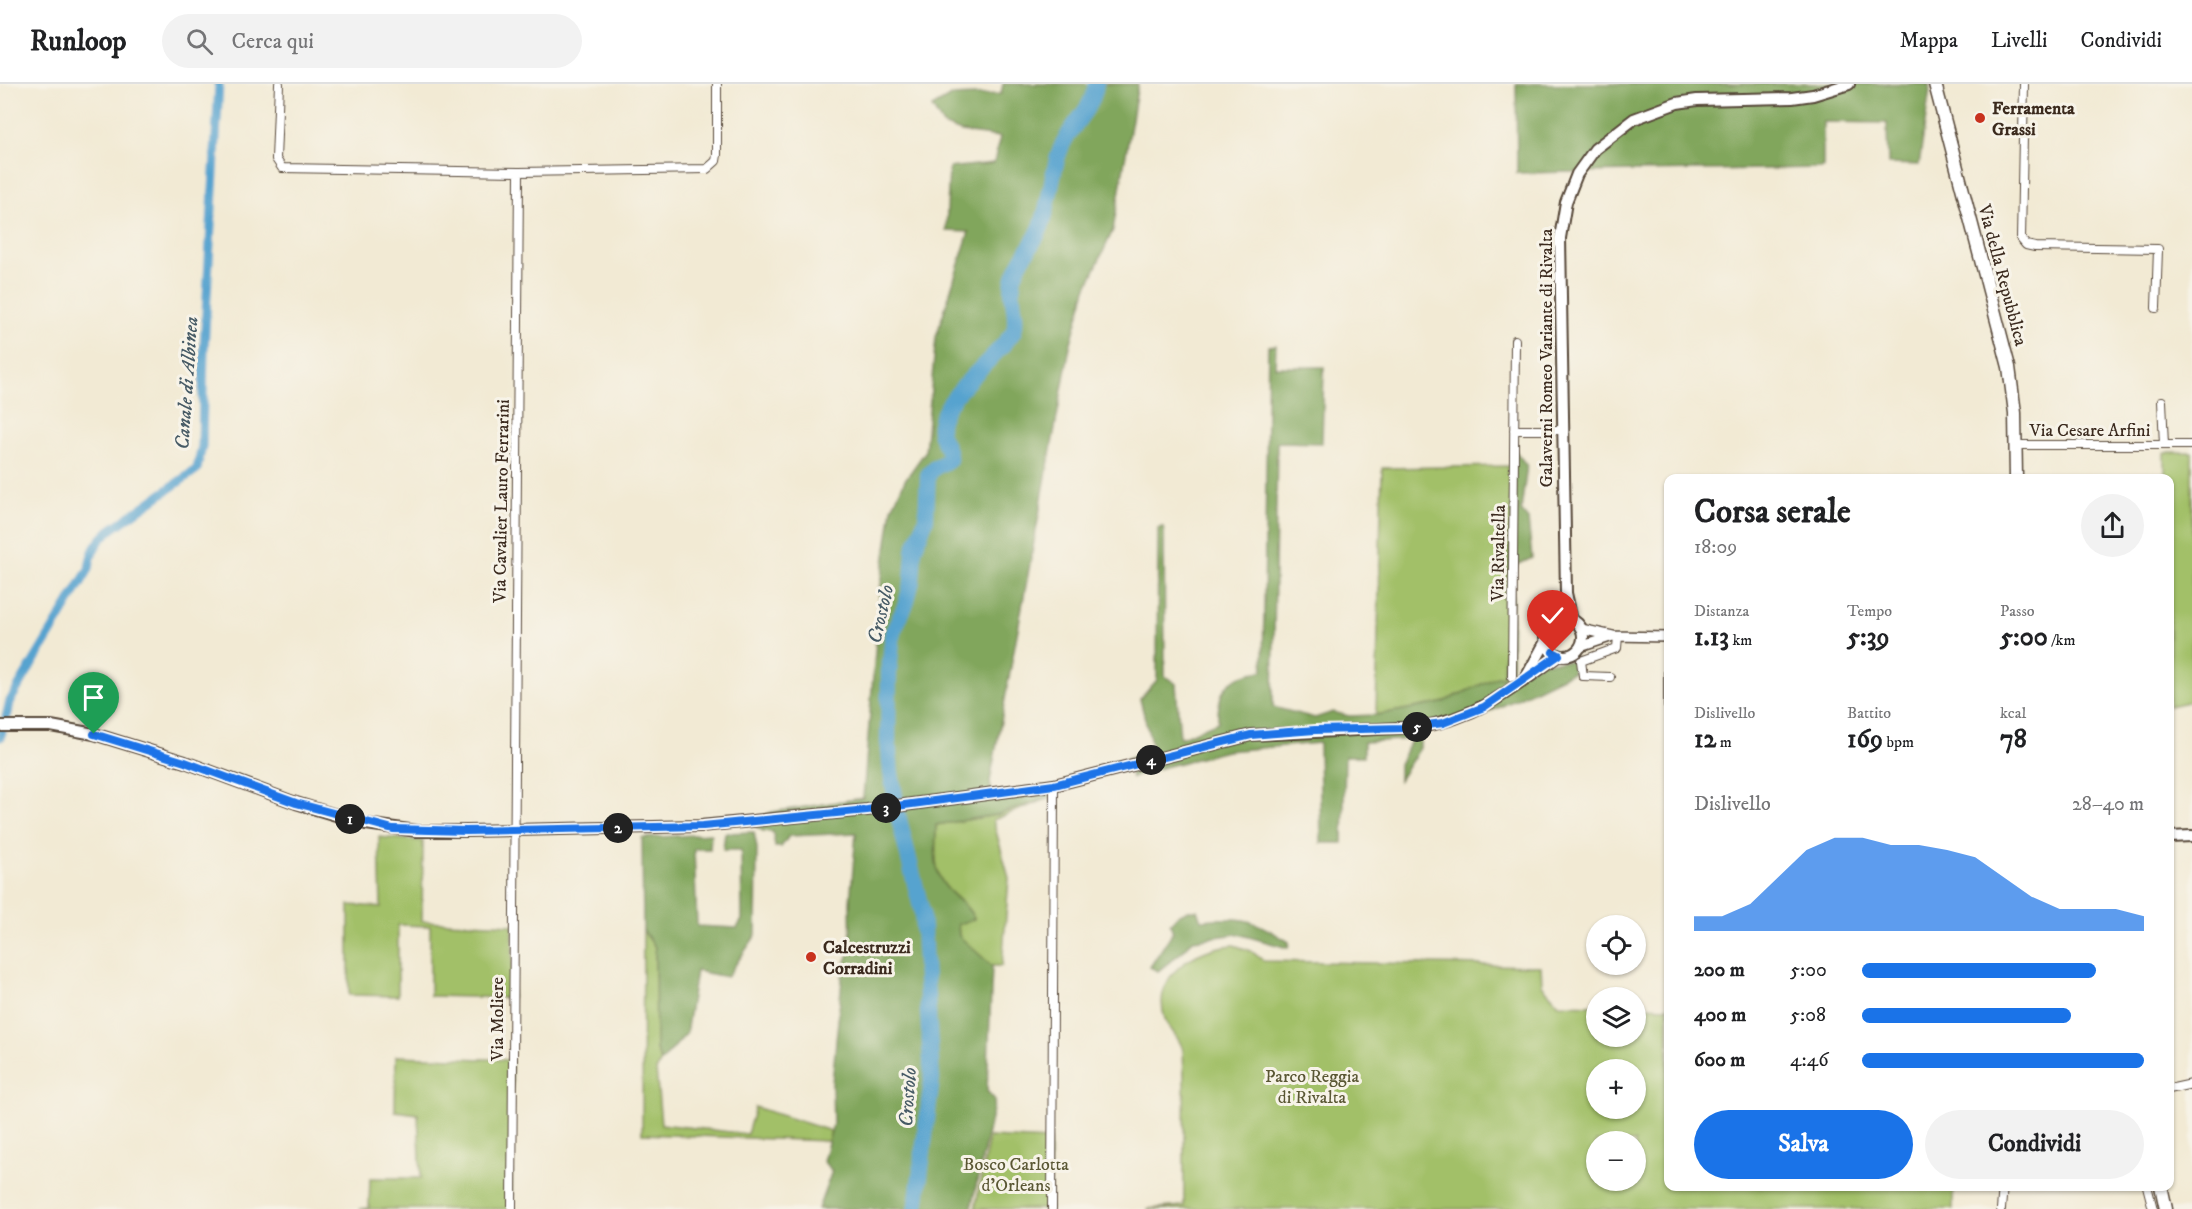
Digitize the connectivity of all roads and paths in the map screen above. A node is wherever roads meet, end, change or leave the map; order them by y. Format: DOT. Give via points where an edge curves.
graph roads {
  1 [pos="279,84"];
  2 [pos="1849,84"];
  3 [pos="1935,84"];
  4 [pos="2024,84"];
  5 [pos="717,86"];
  6 [pos="519,172"];
  7 [pos="2156,308"];
  8 [pos="1515,340"];
  9 [pos="2162,401"];
  10 [pos="1514,430"];
  11 [pos="1562,430"];
  12 [pos="2164,445"];
  13 [pos="2192,445"];
  14 [pos="2016,446"];
  15 [pos="2016,474"];
  16 [pos="1566,593"];
  17 [pos="1572,620"];
  18 [pos="1555,621"];
  19 [pos="1581,629"];
  20 [pos="1615,636"];
  21 [pos="1664,637"];
  22 [pos="1546,641"];
  23 [pos="1581,646"];
  24 [pos="1559,655"];
  25 [pos="1512,677"];
  26 [pos="1610,677"];
  27 [pos="1525,680"];
  28 [pos="0,726"];
  29 [pos="1054,785"];
  30 [pos="513,830"];
  31 [pos="2192,836"];
  32 [pos="2174,837"];
  33 [pos="2192,1084"];
  34 [pos="2174,1088"];
  35 [pos="2003,1191"];
  36 [pos="2148,1191"];
  37 [pos="2162,1191"];
  38 [pos="512,1209"];
  39 [pos="1052,1209"];
  40 [pos="2001,1209"];
  41 [pos="2153,1209"];
  42 [pos="2166,1209"];
  1 -- 6 [label="street" via="276,159 282,168"];
  2 -- 11 [label="main road, Galaverni Romeo Variante di Rivalta" via="1792,98 1677,104 1634,119 1595,149 1569,189 1560,237"];
  3 -- 14 [label="main road, Via della Repubblica" via="2006,357 2014,399"];
  4 -- 7 [label="street" via="2021,239 2035,247 2158,249"];
  5 -- 6 [label="street" via="717,155 707,169"];
  6 -- 30 [label="street, Via Cavalier Lauro Ferrarini"];
  8 -- 10 [label="street, Via Rivaltella"];
  9 -- 12 [label="street, Via Cesare Arfini"];
  10 -- 11 [label="street"];
  10 -- 25 [label="street, Via Rivaltella"];
  11 -- 16 [label="main road, Galaverni Romeo Variante di Rivalta"];
  12 -- 13 [label="street, Via Cesare Arfini"];
  12 -- 14 [label="street, Via Cesare Arfini"];
  14 -- 15 [label="main road, Via della Repubblica"];
  16 -- 17 [label="main road, Galaverni Romeo Variante di Rivalta"];
  16 -- 18 [label="main road, Galaverni Romeo Variante di Rivalta"];
  17 -- 18 [label="main road"];
  17 -- 19 [label="main road"];
  18 -- 22 [label="main road" via="1547,630"];
  19 -- 20 [label="street"];
  19 -- 23 [label="main road"];
  20 -- 21 [label="street"];
  20 -- 23 [label="street"];
  20 -- 26 [label="street" via="1617,648 1581,661 1583,676"];
  22 -- 24 [label="main road"];
  22 -- 27 [label="main road"];
  23 -- 24 [label="main road" via="1572,654"];
  24 -- 27 [label="main road"];
  27 -- 29 [label="main road" via="1484,707 1443,723 1251,735"];
  28 -- 30 [label="main road" via="51,726 94,734 366,824 417,831"];
  29 -- 30 [label="main road" via="703,826"];
  29 -- 39 [label="street"];
  30 -- 38 [label="street, Via Moliere"];
  31 -- 32 [label="main road"];
  33 -- 34 [label="street"];
  35 -- 40 [label="street"];
  36 -- 41 [label="street"];
  37 -- 42 [label="main road"];
}
